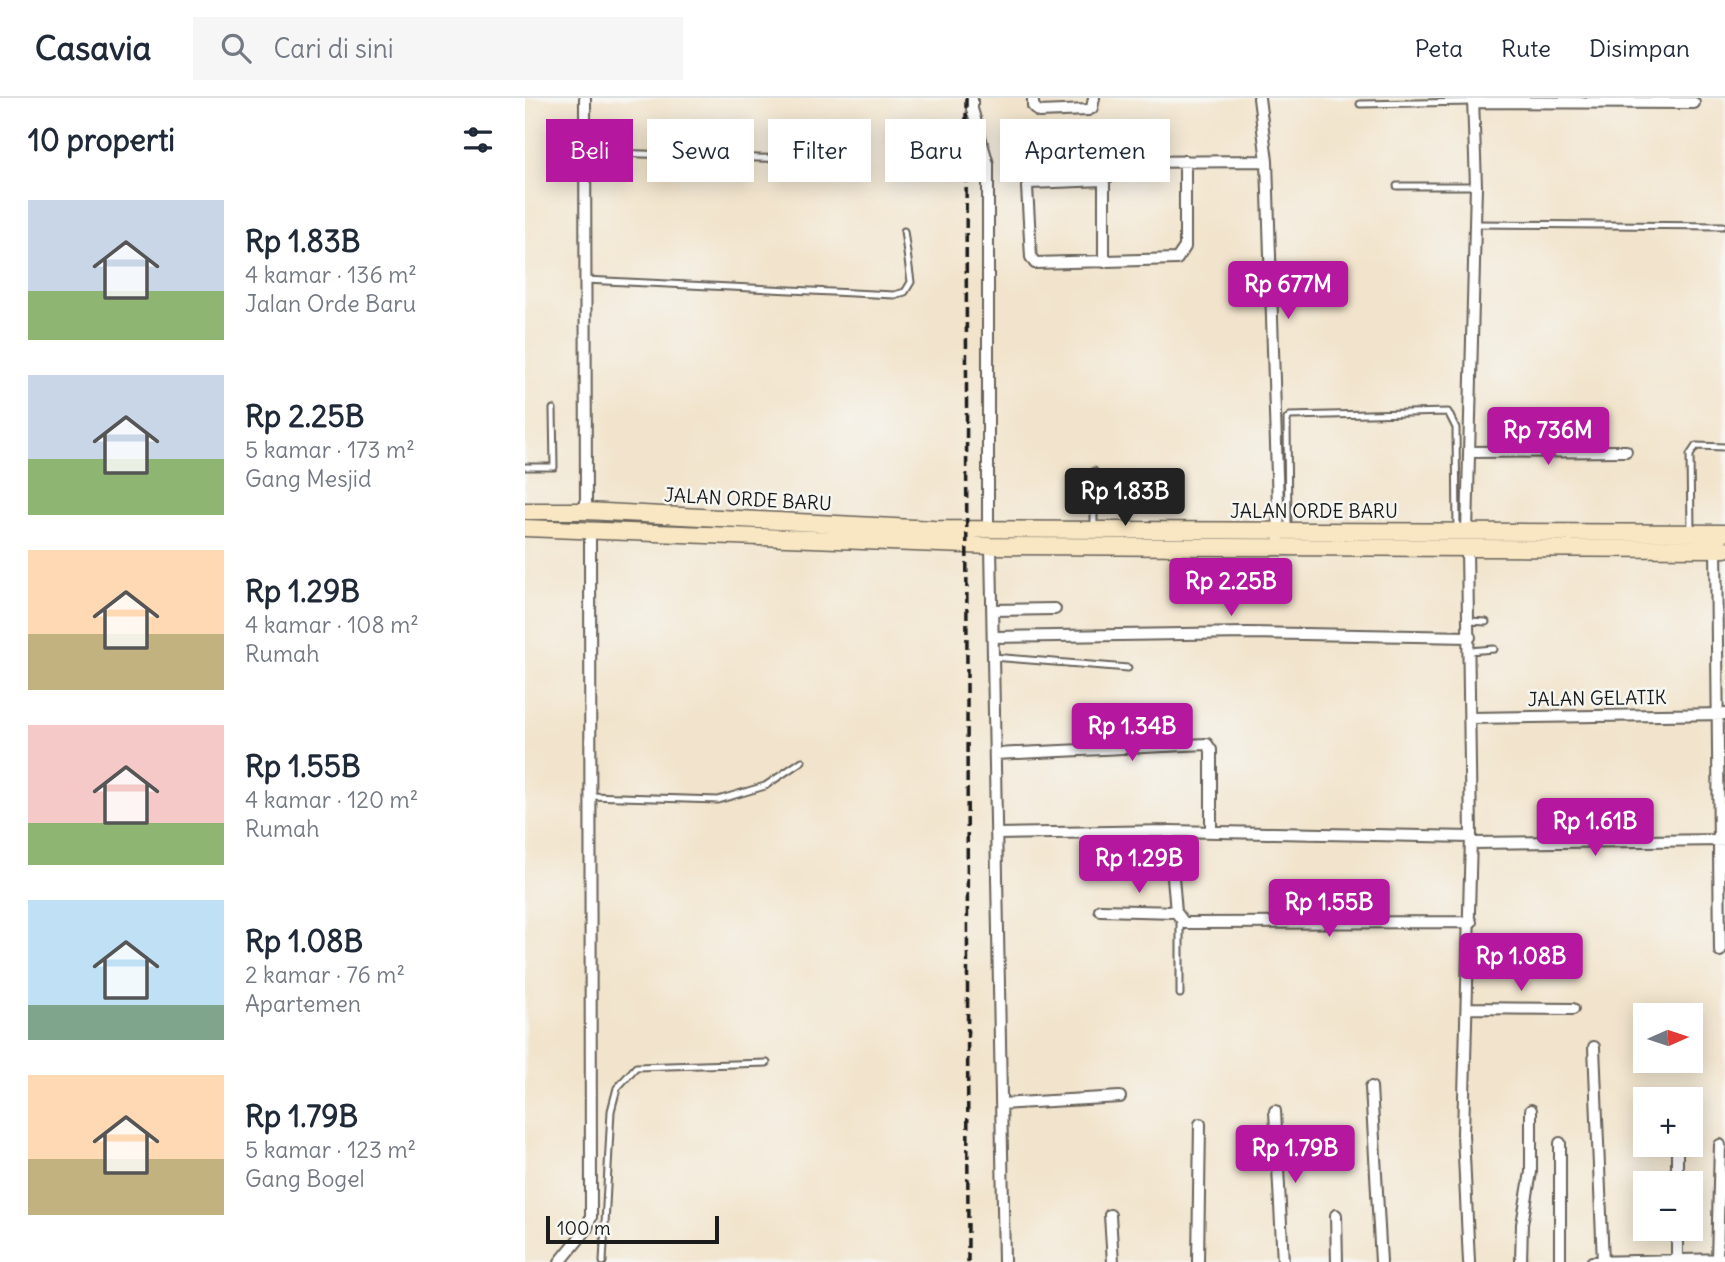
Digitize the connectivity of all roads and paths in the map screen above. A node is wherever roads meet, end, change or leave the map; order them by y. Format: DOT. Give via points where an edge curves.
graph roads {
  1 [pos="585,98"];
  2 [pos="972,98"];
  3 [pos="1033,98"];
  4 [pos="1094,98"];
  5 [pos="1259,98"];
  6 [pos="1473,100"];
  7 [pos="1694,103"];
  8 [pos="1360,104"];
  9 [pos="585,119"];
  10 [pos="633,154"];
  11 [pos="768,158"];
  12 [pos="1170,161"];
  13 [pos="1185,161"];
  14 [pos="1266,161"];
  15 [pos="585,182"];
  16 [pos="1034,182"];
  17 [pos="1104,182"];
  18 [pos="1398,186"];
  19 [pos="1476,186"];
  20 [pos="1475,224"];
  21 [pos="1723,226"];
  22 [pos="904,231"];
  23 [pos="1104,261"];
  24 [pos="585,280"];
  25 [pos="553,409"];
  26 [pos="1725,447"];
  27 [pos="1626,451"];
  28 [pos="1469,452"];
  29 [pos="525,467"];
  30 [pos="1094,471"];
  31 [pos="525,511"];
  32 [pos="586,511"];
  33 [pos="525,527"];
  34 [pos="712,527"];
  35 [pos="590,528"];
  36 [pos="988,529"];
  37 [pos="1094,531"];
  38 [pos="1691,533"];
  39 [pos="1282,537"];
  40 [pos="1464,538"];
  41 [pos="1720,541"];
  42 [pos="991,546"];
  43 [pos="1055,609"];
  44 [pos="992,610"];
  45 [pos="1470,621"];
  46 [pos="1486,622"];
  47 [pos="993,637"];
  48 [pos="1470,637"];
  49 [pos="1493,649"];
  50 [pos="1469,651"];
  51 [pos="993,657"];
  52 [pos="1128,668"];
  53 [pos="1721,714"];
  54 [pos="1471,718"];
  55 [pos="995,754"];
  56 [pos="802,761"];
  57 [pos="589,796"];
  58 [pos="1169,831"];
  59 [pos="1211,832"];
  60 [pos="996,834"];
  61 [pos="1471,840"];
  62 [pos="1722,840"];
  63 [pos="1100,910"];
  64 [pos="1178,917"];
  65 [pos="1471,922"];
  66 [pos="1720,951"];
  67 [pos="1180,994"];
  68 [pos="1467,1008"];
  69 [pos="1573,1009"];
  70 [pos="1594,1047"];
  71 [pos="767,1063"];
  72 [pos="1371,1087"];
  73 [pos="1120,1097"];
  74 [pos="1001,1104"];
  75 [pos="1531,1110"];
  76 [pos="1275,1111"];
  77 [pos="1200,1125"];
  78 [pos="1560,1143"];
  79 [pos="1720,1145"];
  80 [pos="1110,1215"];
  81 [pos="1336,1215"];
  82 [pos="1677,1241"];
  83 [pos="1721,1259"];
  84 [pos="1677,1260"];
  85 [pos="560,1262"];
  86 [pos="603,1262"];
  87 [pos="1004,1262"];
  88 [pos="1113,1262"];
  89 [pos="1198,1262"];
  90 [pos="1283,1262"];
  91 [pos="1337,1262"];
  92 [pos="1381,1262"];
  93 [pos="1469,1262"];
  94 [pos="1521,1262"];
  95 [pos="1560,1262"];
  96 [pos="1592,1262"];
  97 [pos="1603,1262"];
  1 -- 9 [label="street"];
  2 -- 36 [label="street" via="988,164"];
  3 -- 4 [label="street" via="1039,113 1088,110"];
  5 -- 14 [label="street"];
  6 -- 7 [label="street"];
  6 -- 8 [label="lane"];
  6 -- 19 [label="street"];
  10 -- 11 [label="lane"];
  12 -- 13 [label="street"];
  13 -- 14 [label="street"];
  13 -- 23 [label="street" via="1182,255 1177,259"];
  14 -- 39 [label="street"];
  15 -- 24 [label="street"];
  16 -- 23 [label="street" via="1027,187 1035,263"];
  17 -- 23 [label="street"];
  18 -- 19 [label="lane"];
  19 -- 20 [label="street"];
  20 -- 21 [label="lane"];
  20 -- 28 [label="street"];
  22 -- 24 [label="lane" via="911,282 905,292 894,295"];
  24 -- 32 [label="street"];
  25 -- 29 [label="lane" via="554,467"];
  26 -- 38 [label="lane" via="1696,446 1690,455"];
  27 -- 28 [label="street" via="1571,446"];
  28 -- 40 [label="street"];
  30 -- 37 [label="lane"];
  31 -- 32 [label="main road, JALAN ORDE BARU"];
  32 -- 34 [label="main road, JALAN ORDE BARU"];
  33 -- 35 [label="main road, JALAN ORDE BARU"];
  34 -- 35 [label="main road, JALAN ORDE BARU"];
  34 -- 36 [label="main road, JALAN ORDE BARU"];
  34 -- 42 [label="main road, JALAN ORDE BARU"];
  35 -- 57 [label="street"];
  36 -- 37 [label="main road, JALAN ORDE BARU"];
  37 -- 39 [label="main road, JALAN ORDE BARU"];
  38 -- 40 [label="main road, JALAN ORDE BARU"];
  38 -- 41 [label="main road, JALAN ORDE BARU"];
  39 -- 40 [label="main road, JALAN ORDE BARU"];
  39 -- 40 [label="lane" via="1290,416 1448,412 1456,428"];
  39 -- 42 [label="main road, JALAN ORDE BARU"];
  40 -- 41 [label="main road, JALAN ORDE BARU"];
  40 -- 45 [label="street"];
  41 -- 53 [label="street"];
  42 -- 44 [label="street"];
  43 -- 44 [label="street"];
  44 -- 47 [label="street"];
  45 -- 46 [label="lane"];
  45 -- 48 [label="street"];
  47 -- 48 [label="street" via="1247,633"];
  47 -- 51 [label="street"];
  48 -- 50 [label="street"];
  49 -- 50 [label="lane"];
  50 -- 54 [label="street"];
  51 -- 52 [label="lane"];
  51 -- 55 [label="street"];
  53 -- 54 [label="street, JALAN GELATIK"];
  53 -- 62 [label="street"];
  54 -- 61 [label="street"];
  55 -- 59 [label="street" via="1207,744 1211,750"];
  55 -- 60 [label="street"];
  56 -- 57 [label="lane" via="765,786 718,800"];
  57 -- 85 [label="street" via="591,1217"];
  58 -- 59 [label="street"];
  58 -- 60 [label="street"];
  58 -- 64 [label="street"];
  59 -- 61 [label="street"];
  60 -- 74 [label="street"];
  61 -- 62 [label="street"];
  61 -- 65 [label="street"];
  62 -- 66 [label="street"];
  63 -- 64 [label="street"];
  64 -- 65 [label="street"];
  64 -- 67 [label="lane"];
  65 -- 68 [label="street"];
  68 -- 69 [label="street"];
  68 -- 93 [label="street" via="1463,1134"];
  70 -- 97 [label="street"];
  71 -- 86 [label="lane" via="636,1067 617,1088 611,1111"];
  72 -- 92 [label="street"];
  73 -- 74 [label="street"];
  74 -- 87 [label="street"];
  75 -- 94 [label="street" via="1531,1172"];
  76 -- 90 [label="street"];
  77 -- 89 [label="street"];
  78 -- 95 [label="street"];
  79 -- 83 [label="street"];
  80 -- 88 [label="street"];
  81 -- 91 [label="street"];
  82 -- 84 [label="street"];
  83 -- 84 [label="street"];
  84 -- 97 [label="street"];
  96 -- 97 [label="street"];
}
